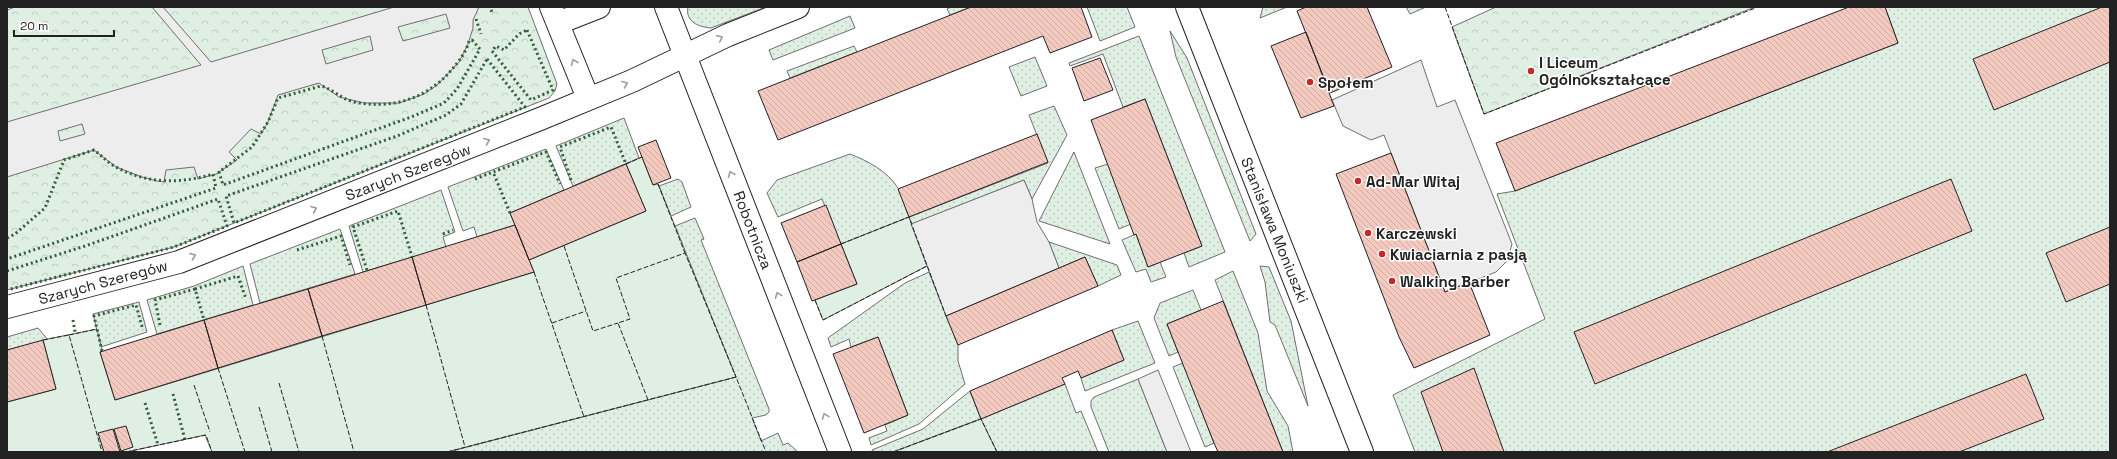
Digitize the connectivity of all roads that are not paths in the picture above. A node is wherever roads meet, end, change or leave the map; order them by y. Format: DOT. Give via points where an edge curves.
graph roads {
  1 [pos="599,7"];
  2 [pos="666,7"];
  3 [pos="798,7"];
  4 [pos="1188,7"];
  5 [pos="554,15"];
  6 [pos="685,55"];
  7 [pos="588,98"];
  8 [pos="7,307"];
  9 [pos="840,452"];
  10 [pos="1362,452"];
  1 -- 5 [label="street"];
  2 -- 6 [label="street, Robotnicza"];
  6 -- 3 [label="street, Szarych Szeregów, one-way"];
  4 -- 10 [label="street, Stanisława Moniuszki"];
  7 -- 5 [label="street, one-way"];
  7 -- 6 [label="street, Szarych Szeregów, one-way" via="632,81"];
  9 -- 6 [label="street, Robotnicza, one-way"];
  8 -- 7 [label="street, Szarych Szeregów, one-way" via="178,262 416,170"];
}
